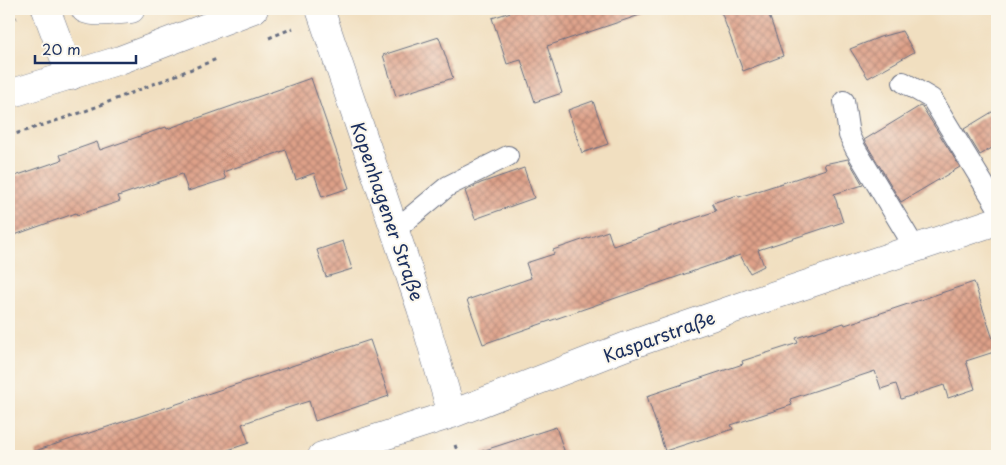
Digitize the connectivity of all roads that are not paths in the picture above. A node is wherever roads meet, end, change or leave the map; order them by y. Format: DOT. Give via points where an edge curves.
graph roads {
  1 [pos="46,9"];
  2 [pos="85,9"];
  3 [pos="131,9"];
  4 [pos="254,9"];
  5 [pos="320,9"];
  6 [pos="71,76"];
  7 [pos="903,82"];
  8 [pos="9,94"];
  9 [pos="844,100"];
  10 [pos="508,156"];
  11 [pos="997,206"];
  12 [pos="997,221"];
  13 [pos="395,230"];
  14 [pos="915,248"];
  15 [pos="452,414"];
  16 [pos="322,456"];
  1 -- 6 [label="street"];
  2 -- 3 [label="street" via="107,12"];
  4 -- 6 [label="street"];
  5 -- 13 [label="street, Kopenhagener Straße"];
  6 -- 8 [label="street"];
  7 -- 11 [label="lane" via="932,99"];
  9 -- 14 [label="lane" via="849,135 855,148"];
  10 -- 13 [label="lane" via="448,186"];
  12 -- 14 [label="street, Kasparstraße"];
  13 -- 15 [label="street, Kopenhagener Straße"];
  14 -- 15 [label="street, Kasparstraße" via="624,347"];
  15 -- 16 [label="street, Kasparstraße"];
}
